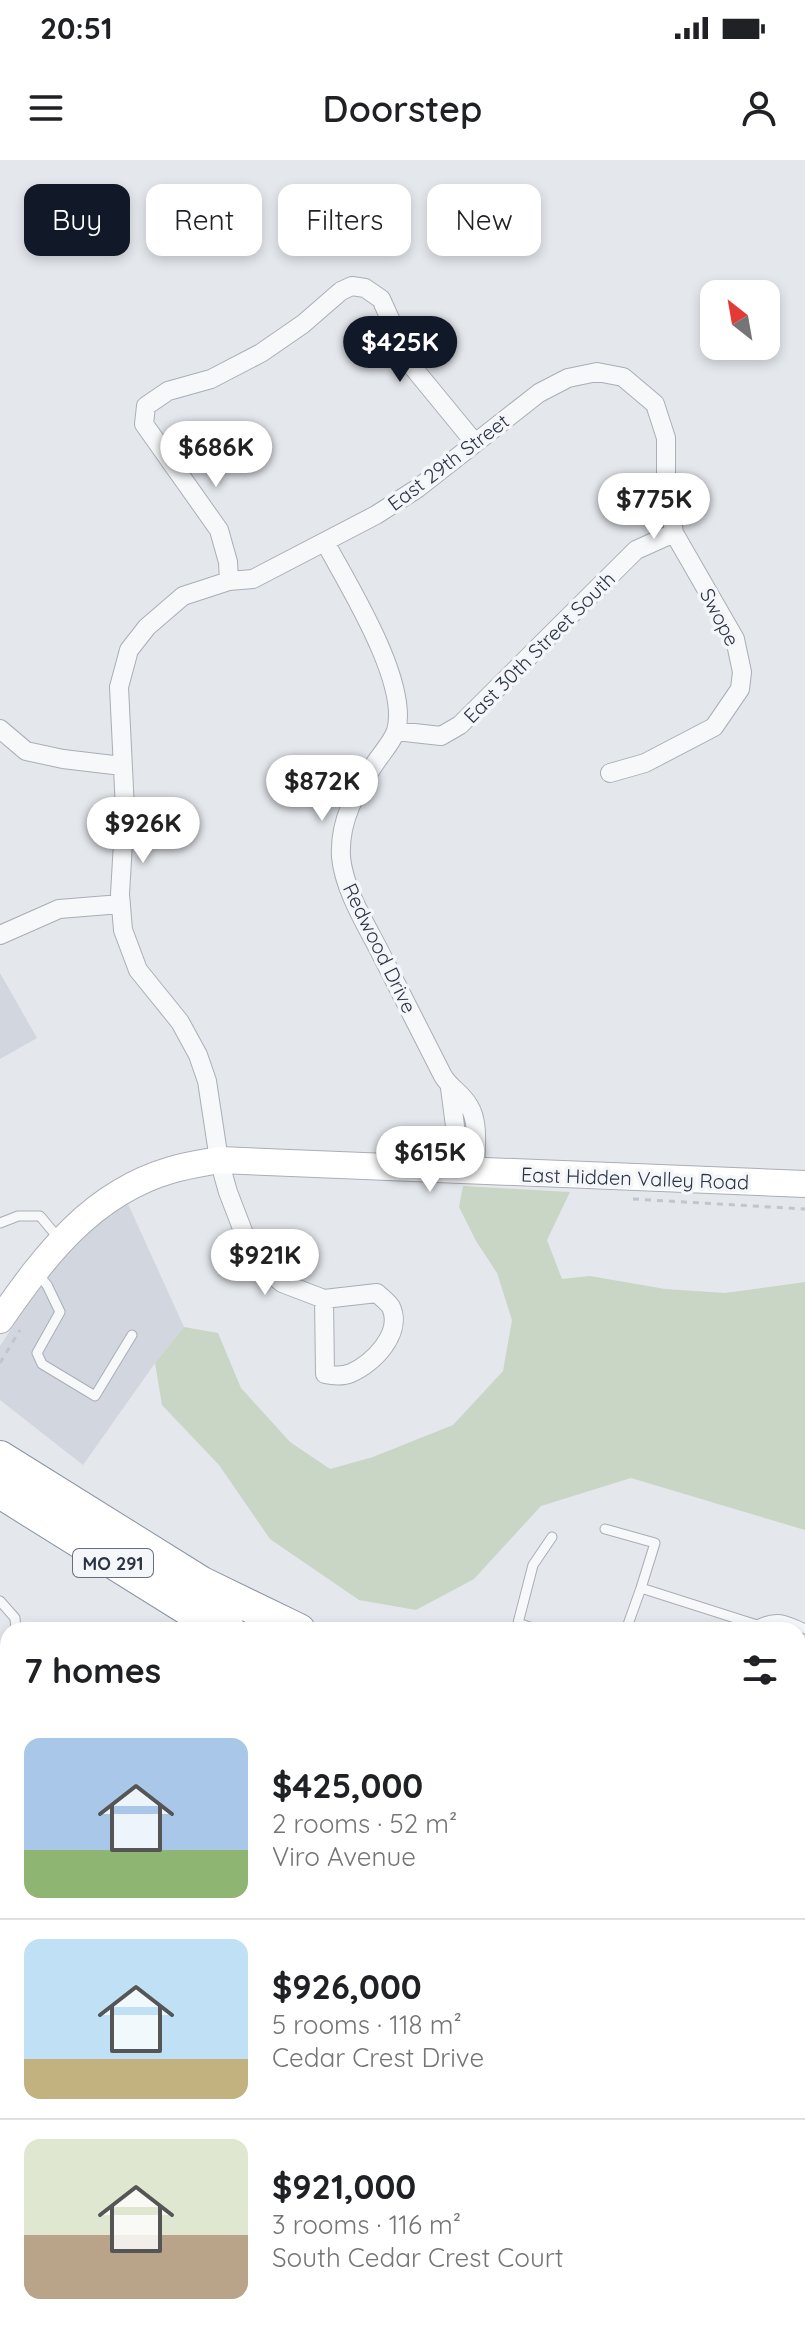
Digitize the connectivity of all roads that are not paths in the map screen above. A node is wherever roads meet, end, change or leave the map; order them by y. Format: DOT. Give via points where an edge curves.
graph roads {
  1 [pos="623,377"];
  2 [pos="475,443"];
  3 [pos="674,533"];
  4 [pos="325,542"];
  5 [pos="229,581"];
  6 [pos="0,729"];
  7 [pos="396,731"];
  8 [pos="122,766"];
  9 [pos="610,773"];
  10 [pos="121,904"];
  11 [pos="0,935"];
  12 [pos="219,1160"];
  13 [pos="464,1171"];
  14 [pos="805,1184"];
  15 [pos="0,1223"];
  16 [pos="60,1240"];
  17 [pos="35,1270"];
  18 [pos="324,1299"];
  19 [pos="12,1322"];
  20 [pos="132,1335"];
  21 [pos="8,1460"];
  22 [pos="0,1492"];
  23 [pos="605,1529"];
  24 [pos="552,1537"];
  25 [pos="641,1588"];
  26 [pos="0,1601"];
  27 [pos="15,1622"];
  28 [pos="213,1622"];
  29 [pos="282,1622"];
  30 [pos="518,1622"];
  31 [pos="629,1622"];
  32 [pos="739,1622"];
  33 [pos="765,1622"];
  34 [pos="790,1622"];
  1 -- 2 [label="street, East 29th Street" via="597,372 568,378 539,393"];
  1 -- 3 [label="street, Swope" via="655,404 666,438"];
  2 -- 4 [label="street, East 29th Street" via="418,488"];
  2 -- 5 [label="street" via="411,365 381,299 365,288 341,291 261,353 211,379 168,391 146,406 144,424 219,530"];
  3 -- 7 [label="street, East 30th Street South" via="636,550 460,725 441,736"];
  3 -- 9 [label="street, Swope" via="735,639 740,689 714,727 645,763"];
  4 -- 5 [label="street, East 29th Street" via="253,579"];
  4 -- 7 [label="street" via="392,678"];
  5 -- 8 [label="street, East 29th Street" via="183,596 129,650 119,687"];
  6 -- 8 [label="street" via="26,751"];
  7 -- 13 [label="street, Redwood Drive" via="353,798 344,821 341,858 362,917 450,1088"];
  8 -- 10 [label="street, East 29th Street"];
  10 -- 11 [label="street" via="59,909"];
  10 -- 12 [label="street, East 29th Street" via="123,930 138,970 180,1022 198,1055"];
  12 -- 13 [label="main road, East Hidden Valley Road"];
  12 -- 16 [label="main road, East Hidden Valley Road" via="170,1170 128,1188 87,1214"];
  12 -- 18 [label="street, East 29th Street" via="248,1244 262,1266 282,1283"];
  13 -- 14 [label="main road, East Hidden Valley Road"];
  15 -- 16 [label="lane" via="40,1216"];
  16 -- 17 [label="main road, East Hidden Valley Road"];
  17 -- 19 [label="main road, East Hidden Valley Road"];
  17 -- 20 [label="lane" via="60,1312 37,1353 42,1364 95,1396"];
  18 -- 18 [label="street" via="377,1293 390,1305 392,1335 369,1362 350,1374 325,1374"];
  21 -- 29 [label="highway, MO 291" via="202,1583"];
  22 -- 28 [label="highway, MO 291"];
  23 -- 25 [label="lane" via="655,1543"];
  24 -- 30 [label="lane" via="533,1565"];
  25 -- 31 [label="lane"];
  25 -- 32 [label="lane"];
  26 -- 27 [label="lane"];
  33 -- 34 [label="lane"];
}
